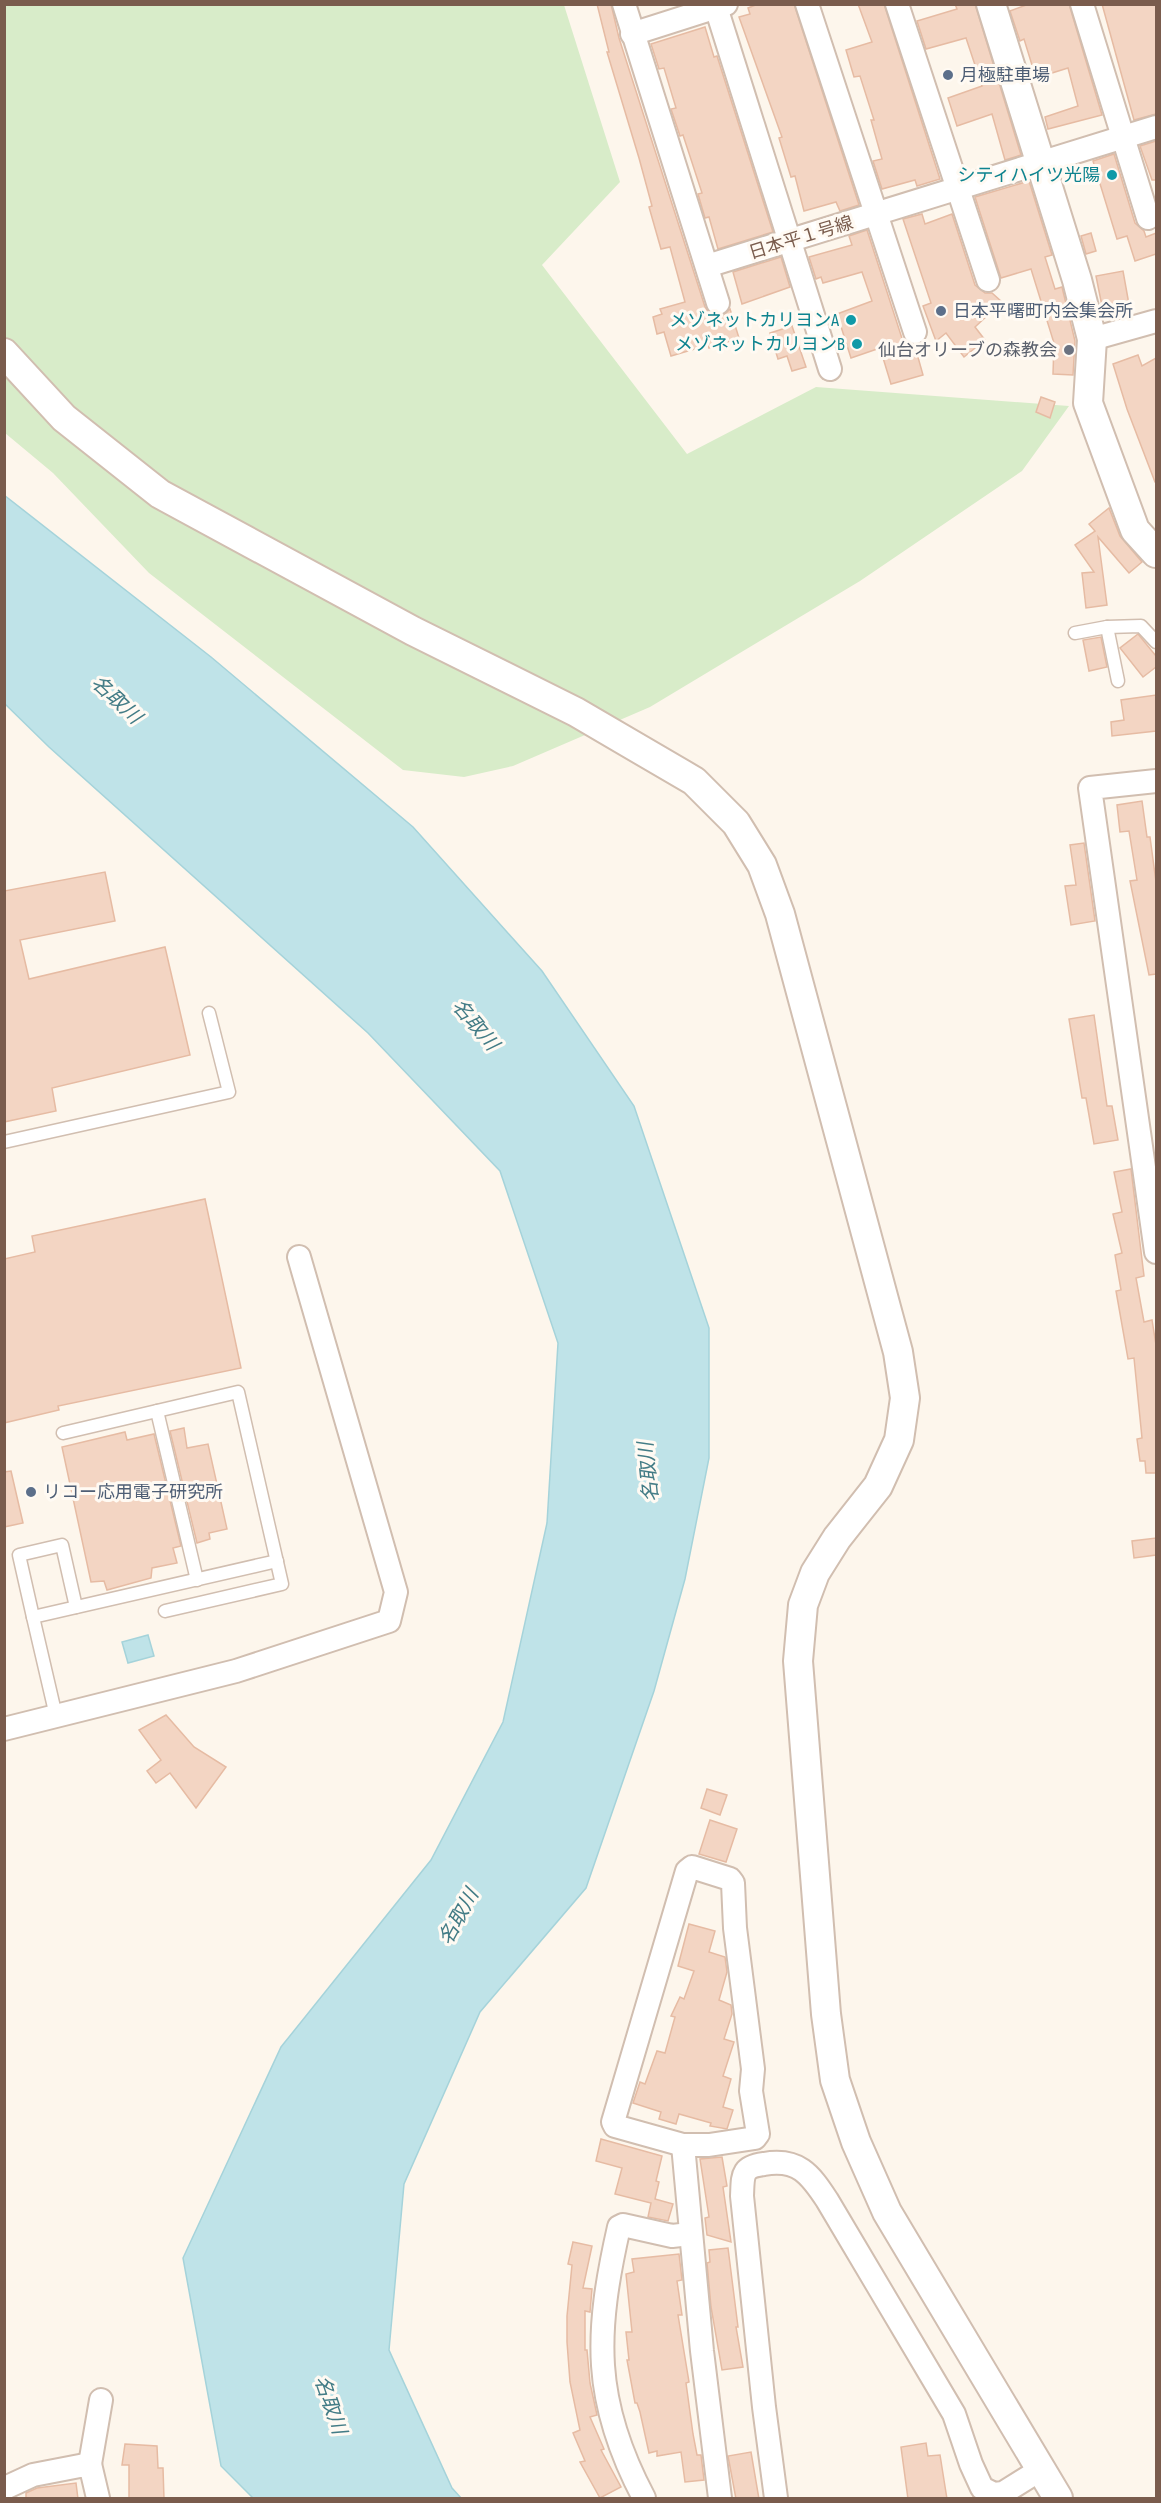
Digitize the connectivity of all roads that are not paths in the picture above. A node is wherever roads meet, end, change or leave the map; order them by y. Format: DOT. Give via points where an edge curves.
graph roads {
  1 [pos="624,4"];
  2 [pos="807,4"];
  3 [pos="897,4"];
  4 [pos="990,4"];
  5 [pos="1082,4"];
  6 [pos="719,6"];
  7 [pos="632,34"];
  8 [pos="1156,127"];
  9 [pos="1123,136"];
  10 [pos="1040,164"];
  11 [pos="957,191"];
  12 [pos="876,216"];
  13 [pos="1148,218"];
  14 [pos="788,241"];
  15 [pos="707,266"];
  16 [pos="988,280"];
  17 [pos="718,303"];
  18 [pos="1156,321"];
  19 [pos="915,332"];
  20 [pos="1092,339"];
  21 [pos="4,353"];
  22 [pos="830,369"];
  23 [pos="1156,553"];
  24 [pos="1107,627"];
  25 [pos="1075,633"];
  26 [pos="1156,642"];
  27 [pos="1118,681"];
  28 [pos="1156,780"];
  29 [pos="209,1013"];
  30 [pos="4,1142"];
  31 [pos="1150,1156"];
  32 [pos="1156,1252"];
  33 [pos="299,1257"];
  34 [pos="157,1411"];
  35 [pos="63,1433"];
  36 [pos="277,1561"];
  37 [pos="197,1580"];
  38 [pos="76,1607"];
  39 [pos="165,1611"];
  40 [pos="33,1617"];
  41 [pos="56,1716"];
  42 [pos="4,1729"];
  43 [pos="683,2145"];
  44 [pos="690,2234"];
  45 [pos="100,2400"];
  46 [pos="90,2464"];
  47 [pos="1040,2470"];
  48 [pos="10,2491"];
  49 [pos="98,2499"];
  50 [pos="644,2499"];
  51 [pos="720,2499"];
  52 [pos="776,2499"];
  53 [pos="1058,2499"];
  1 -- 7 [label="street"];
  2 -- 12 [label="street"];
  3 -- 11 [label="street"];
  4 -- 10 [label="street"];
  5 -- 9 [label="street"];
  6 -- 7 [label="street"];
  6 -- 14 [label="street"];
  7 -- 15 [label="street"];
  8 -- 9 [label="street, 日本平１号線"];
  9 -- 10 [label="street, 日本平１号線"];
  9 -- 13 [label="street"];
  10 -- 11 [label="street, 日本平１号線"];
  10 -- 20 [label="street"];
  11 -- 12 [label="street, 日本平１号線"];
  11 -- 16 [label="street"];
  12 -- 14 [label="street, 日本平１号線"];
  12 -- 19 [label="street"];
  14 -- 15 [label="street, 日本平１号線"];
  14 -- 22 [label="street"];
  15 -- 17 [label="street"];
  18 -- 20 [label="street"];
  20 -- 23 [label="street" via="1088,403 1135,530"];
  21 -- 47 [label="street" via="64,418 160,494 413,631 576,712 694,781 736,823 762,865 780,914 892,1329 905,1398 899,1440 879,1486 815,1572 803,1605 798,1661 826,2014 835,2080 856,2142 887,2212"];
  24 -- 25 [label="lane"];
  24 -- 26 [label="lane" via="1141,626"];
  24 -- 27 [label="lane"];
  28 -- 31 [label="street" via="1090,788"];
  29 -- 30 [label="lane" via="229,1092"];
  31 -- 32 [label="street"];
  33 -- 41 [label="street" via="396,1592 390,1620 236,1671"];
  34 -- 35 [label="lane"];
  34 -- 36 [label="lane" via="238,1392"];
  34 -- 37 [label="lane"];
  36 -- 37 [label="lane"];
  36 -- 39 [label="lane" via="282,1584"];
  37 -- 38 [label="lane"];
  38 -- 40 [label="lane"];
  38 -- 40 [label="lane" via="62,1545 18,1555"];
  40 -- 41 [label="lane"];
  41 -- 42 [label="street"];
  43 -- 43 [label="street" via="615,2126 613,2122 687,1871 692,1867 733,1883 758,2133 756,2138"];
  43 -- 44 [label="street"];
  44 -- 50 [label="street" via="672,2236 619,2227 607,2287 601,2350 608,2407 616,2438"];
  44 -- 51 [label="street"];
  45 -- 46 [label="street"];
  46 -- 48 [label="street" via="33,2475"];
  46 -- 49 [label="street"];
  47 -- 52 [label="street" via="1003,2493 994,2494 982,2488 954,2414 827,2200 806,2172 779,2161 747,2169 742,2196"];
  47 -- 53 [label="street"];
}
